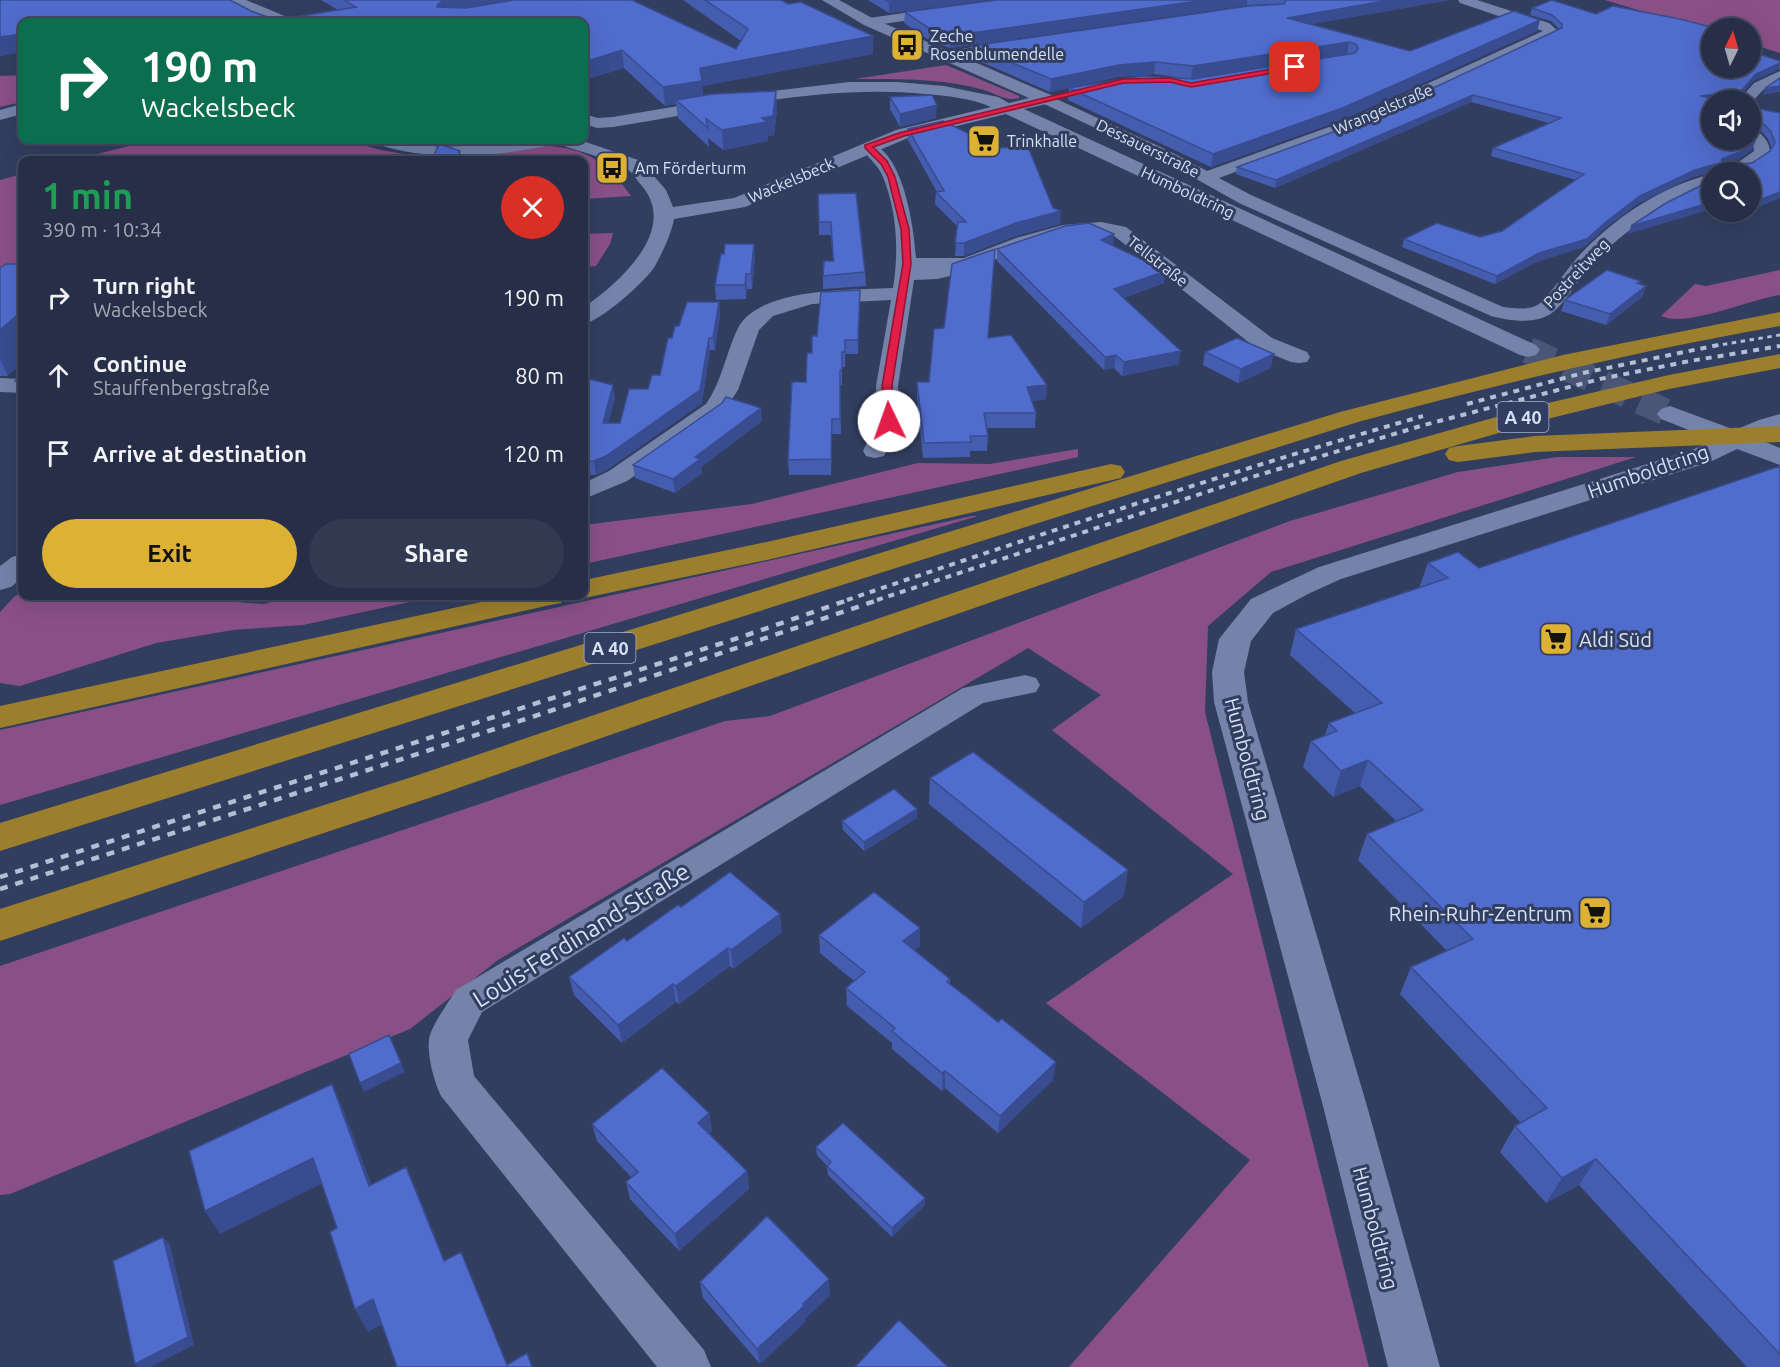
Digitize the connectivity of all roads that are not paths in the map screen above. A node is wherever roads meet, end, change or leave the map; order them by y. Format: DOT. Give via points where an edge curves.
graph roads {
  1 [pos="234,0"];
  2 [pos="829,0"];
  3 [pos="1464,0"];
  4 [pos="962,9"];
  5 [pos="277,18"];
  6 [pos="869,22"];
  7 [pos="1027,43"];
  8 [pos="946,56"];
  9 [pos="1780,75"];
  10 [pos="836,88"];
  11 [pos="1755,90"];
  12 [pos="1067,94"];
  13 [pos="1045,99"];
  14 [pos="18,110"];
  15 [pos="0,115"];
  16 [pos="661,121"];
  17 [pos="588,129"];
  18 [pos="588,130"];
  19 [pos="588,131"];
  20 [pos="588,131"];
  21 [pos="392,144"];
  22 [pos="496,144"];
  23 [pos="511,144"];
  24 [pos="1761,144"];
  25 [pos="868,147"];
  26 [pos="473,149"];
  27 [pos="629,149"];
  28 [pos="437,156"];
  29 [pos="445,156"];
  30 [pos="1751,162"];
  31 [pos="1206,177"];
  32 [pos="1701,183"];
  33 [pos="665,214"];
  34 [pos="904,277"];
  35 [pos="588,313"];
  36 [pos="1534,314"];
  37 [pos="1780,319"];
  38 [pos="1528,350"];
  39 [pos="1299,357"];
  40 [pos="1780,361"];
  41 [pos="0,385"];
  42 [pos="18,386"];
  43 [pos="1670,414"];
  44 [pos="1780,422"];
  45 [pos="1780,434"];
  46 [pos="1733,440"];
  47 [pos="875,451"];
  48 [pos="1220,457"];
  49 [pos="1780,457"];
  50 [pos="588,490"];
  51 [pos="1272,495"];
  52 [pos="588,588"];
  53 [pos="531,600"];
  54 [pos="1025,685"];
  55 [pos="4,714"];
  56 [pos="0,837"];
  57 [pos="0,925"];
  58 [pos="687,1367"];
  59 [pos="1414,1367"];
  1 -- 5 [label="street"];
  2 -- 6 [label="street, Dessauerstraße"];
  3 -- 31 [label="street, Wrangelstraße" via="1552,32 1349,124"];
  4 -- 6 [label="street"];
  6 -- 8 [label="street, Dessauerstraße"];
  7 -- 8 [label="street"];
  8 -- 13 [label="street, Dessauerstraße"];
  9 -- 11 [label="street"];
  10 -- 16 [label="street, Humboldtring"];
  10 -- 17 [label="street, Humboldtring" via="700,107"];
  10 -- 38 [label="street, Humboldtring" via="914,86 992,101"];
  12 -- 13 [label="street"];
  13 -- 25 [label="street, Wackelsbeck" via="902,134"];
  13 -- 31 [label="street, Dessauerstraße"];
  14 -- 15 [label="street"];
  16 -- 18 [label="street, Humboldtring"];
  16 -- 27 [label="street" via="645,126"];
  19 -- 27 [label="street"];
  20 -- 27 [label="street"];
  21 -- 28 [label="street"];
  22 -- 26 [label="street"];
  23 -- 26 [label="street"];
  24 -- 30 [label="street" via="1760,156"];
  25 -- 33 [label="street, Wackelsbeck" via="738,202"];
  25 -- 34 [label="street" via="891,177 905,229"];
  26 -- 29 [label="street"];
  27 -- 33 [label="street" via="659,194"];
  31 -- 36 [label="street, Dessauerstraße" via="1245,199 1498,312"];
  32 -- 36 [label="street, Postreitweg" via="1634,218 1598,247 1546,308"];
  33 -- 35 [label="street" via="661,232 644,266 610,299"];
  34 -- 39 [label="street, Tellstraße" via="967,262 1071,227 1110,228 1264,342"];
  34 -- 47 [label="street" via="887,386 889,421"];
  34 -- 50 [label="street, Tellstraße" via="766,312 749,328 727,390 714,409 618,476"];
  37 -- 48 [label="highway, A 40" via="1621,348 1472,383"];
  40 -- 51 [label="highway, A 40" via="1535,414 1351,467"];
  41 -- 42 [label="street"];
  43 -- 46 [label="street, Humboldtring"];
  44 -- 46 [label="street, Humboldtring"];
  45 -- 51 [label="highway" via="1556,443 1468,452"];
  46 -- 49 [label="street, Humboldtring"];
  46 -- 59 [label="street, Humboldtring" via="1701,456 1330,573 1262,606 1235,639 1228,672 1231,702"];
  48 -- 52 [label="highway" via="1096,474"];
  48 -- 56 [label="highway, A 40"];
  51 -- 57 [label="highway, A 40" via="428,785"];
  53 -- 55 [label="highway"];
  54 -- 58 [label="street, Louis-Ferdinand-Straße" via="974,695 469,1001 448,1039 455,1083"];
}
